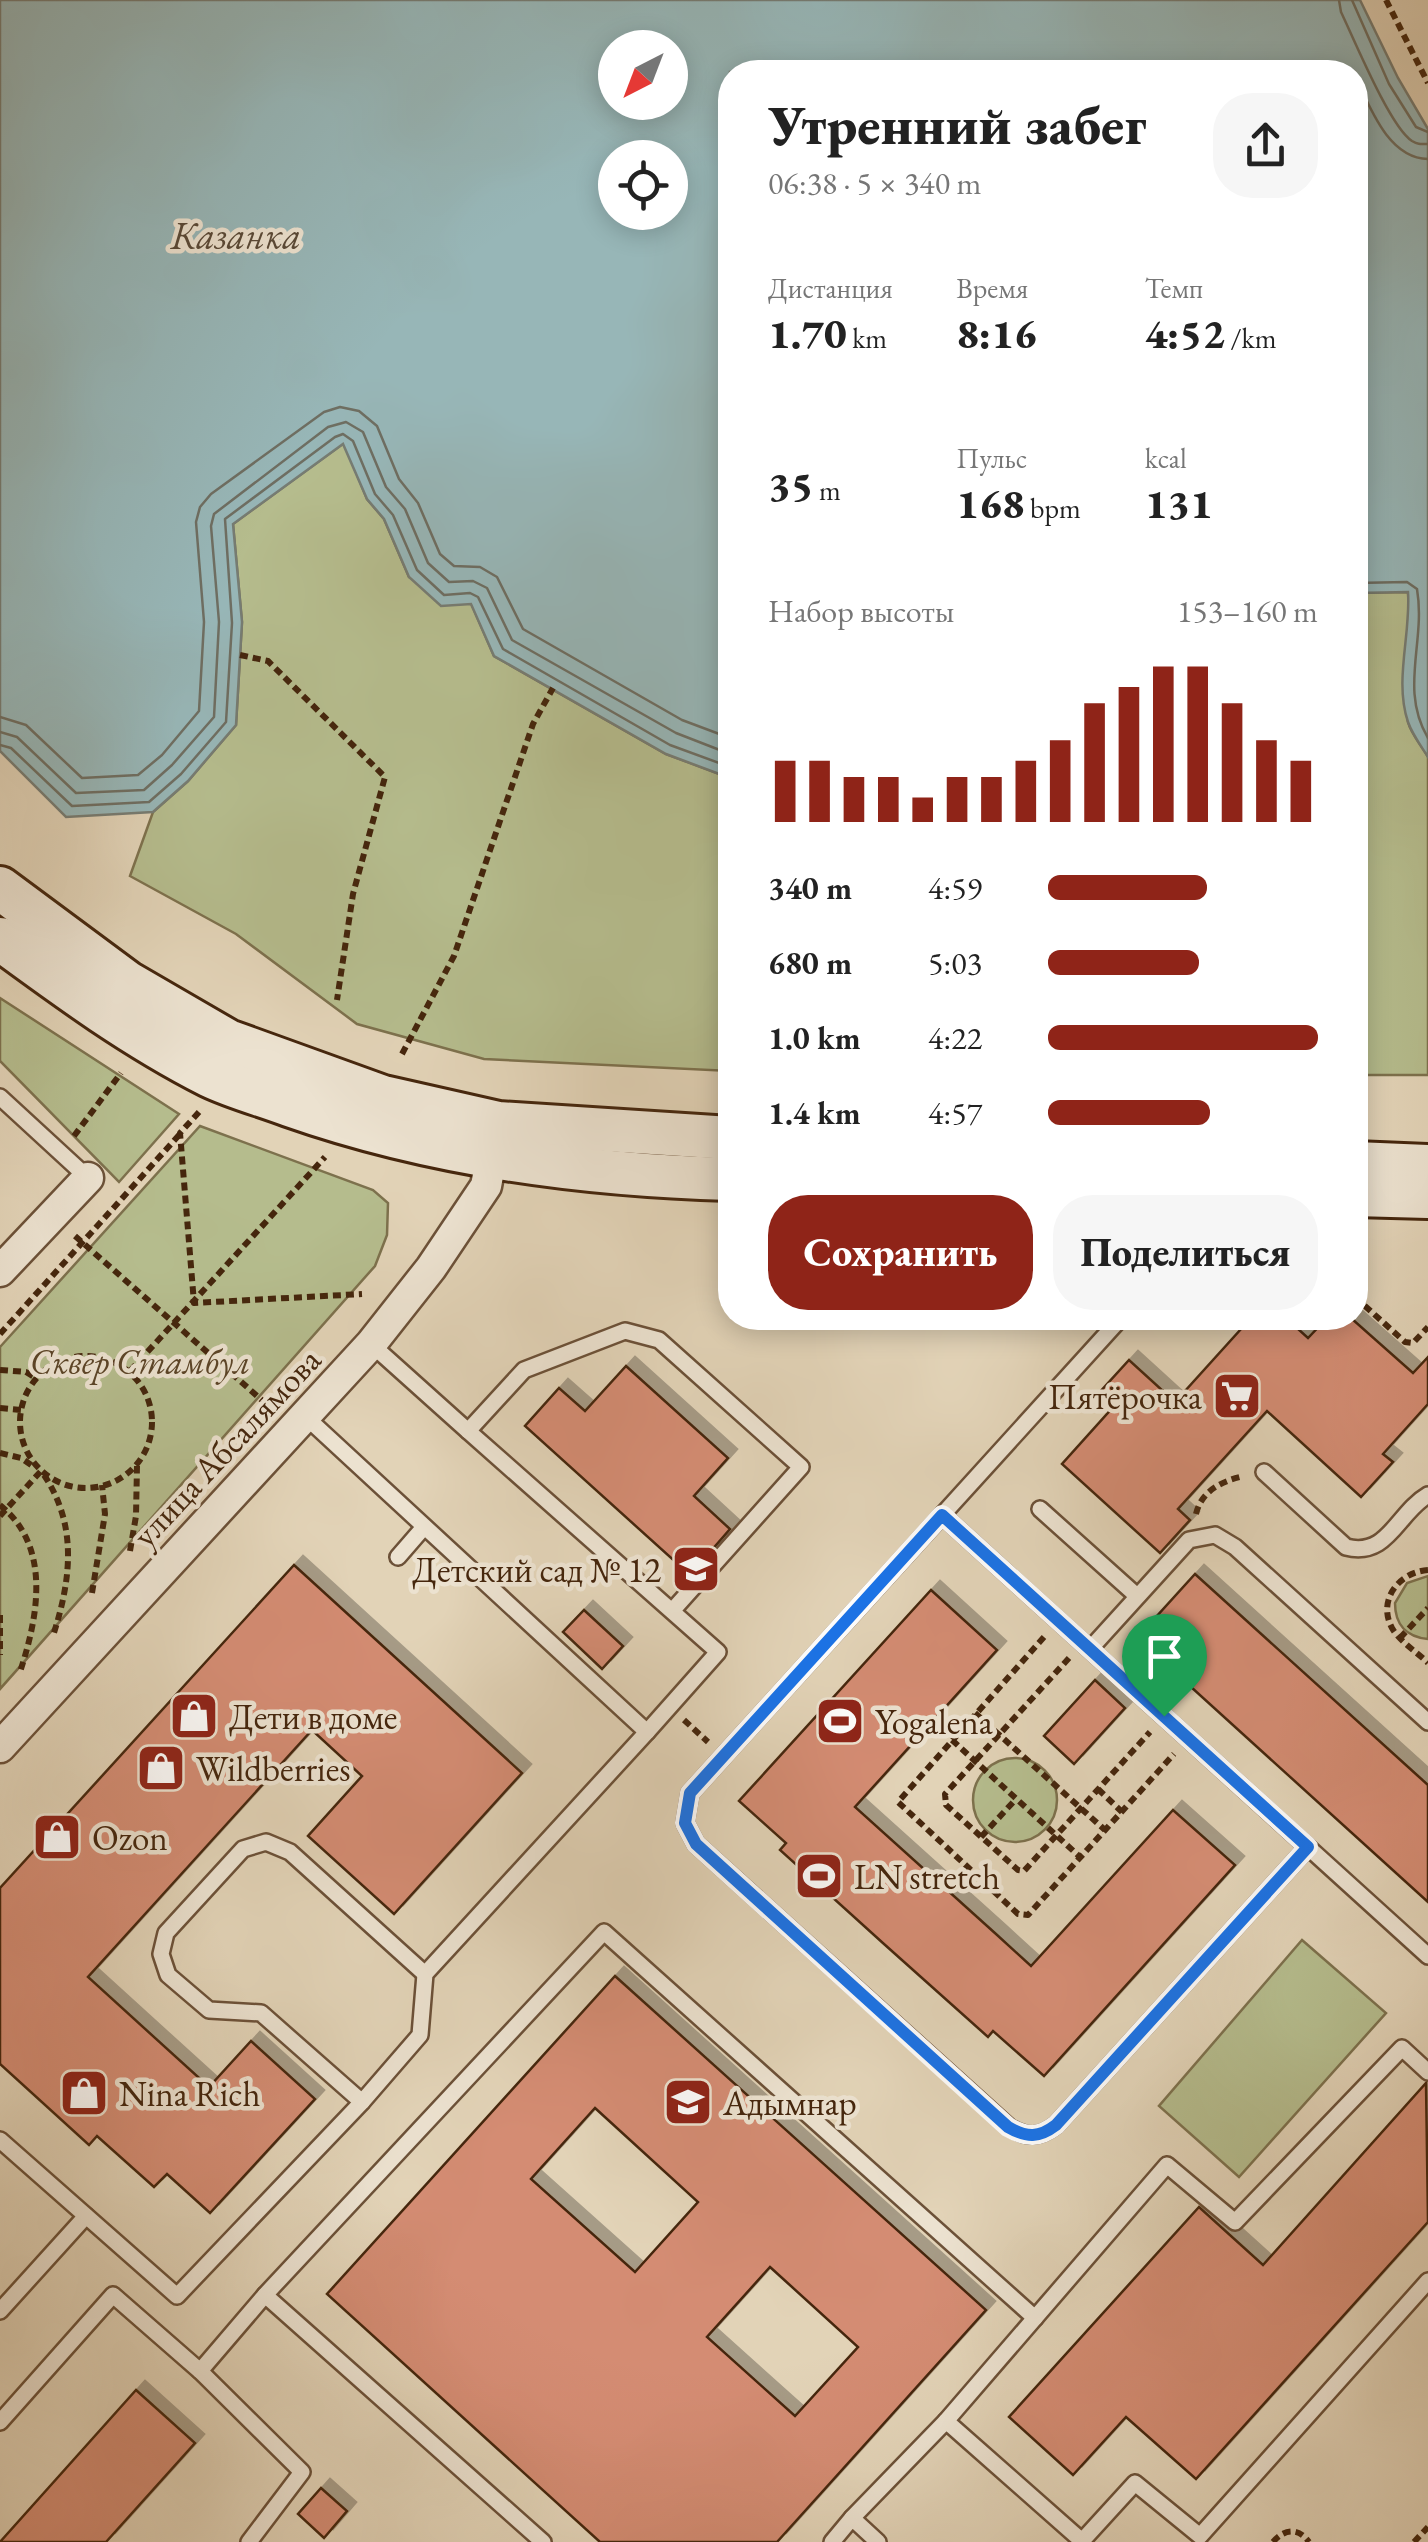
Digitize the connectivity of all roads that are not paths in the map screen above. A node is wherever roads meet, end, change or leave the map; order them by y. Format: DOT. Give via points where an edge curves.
graph roads {
  1 [pos="0,888"];
  2 [pos="0,939"];
  3 [pos="0,1097"];
  4 [pos="718,1138"];
  5 [pos="494,1141"];
  6 [pos="1368,1164"];
  7 [pos="1428,1166"];
  8 [pos="88,1178"];
  9 [pos="718,1178"];
  10 [pos="1368,1195"];
  11 [pos="1428,1197"];
  12 [pos="0,1272"];
  13 [pos="1110,1330"];
  14 [pos="371,1344"];
  15 [pos="306,1417"];
  16 [pos="468,1431"];
  17 [pos="1264,1472"];
  18 [pos="1428,1495"];
  19 [pos="1040,1509"];
  20 [pos="942,1515"];
  21 [pos="424,1527"];
  22 [pos="398,1557"];
  23 [pos="1137,1596"];
  24 [pos="672,1612"];
  25 [pos="1086,1646"];
  26 [pos="1123,1680"];
  27 [pos="1110,1694"];
  28 [pos="1428,1722"];
  29 [pos="646,1732"];
  30 [pos="0,1746"];
  31 [pos="1308,1847"];
  32 [pos="1428,1956"];
  33 [pos="425,1974"];
  34 [pos="1428,2072"];
  35 [pos="362,2102"];
  36 [pos="0,2140"];
  37 [pos="86,2216"];
  38 [pos="1428,2281"];
  39 [pos="266,2296"];
  40 [pos="0,2311"];
  41 [pos="1035,2318"];
  42 [pos="200,2371"];
  43 [pos="946,2421"];
  44 [pos="0,2422"];
  45 [pos="852,2518"];
  46 [pos="249,2542"];
  47 [pos="542,2542"];
  48 [pos="832,2542"];
  49 [pos="878,2542"];
  1 -- 5 [label="main road" via="128,983 228,1041"];
  2 -- 5 [label="main road" via="113,1022 214,1078 337,1122"];
  3 -- 8 [label="lane"];
  4 -- 5 [label="main road"];
  5 -- 9 [label="main road" via="537,1166"];
  5 -- 14 [label="street, улица Абсалямова" via="486,1186"];
  6 -- 7 [label="main road"];
  8 -- 12 [label="street"];
  10 -- 11 [label="main road"];
  13 -- 20 [label="lane"];
  14 -- 15 [label="street, улица Абсалямова"];
  14 -- 16 [label="lane"];
  15 -- 21 [label="lane"];
  15 -- 30 [label="street, улица Абсалямова"];
  16 -- 24 [label="lane"];
  16 -- 24 [label="lane" via="524,1370 625,1332 659,1340 800,1467"];
  17 -- 18 [label="lane" via="1346,1548 1361,1551 1381,1542"];
  19 -- 23 [label="lane"];
  20 -- 25 [label="lane"];
  20 -- 31 [label="lane" via="690,1793 685,1823 710,1857 1008,2127 1035,2136 1056,2125"];
  21 -- 22 [label="lane"];
  21 -- 29 [label="lane"];
  23 -- 25 [label="lane"];
  23 -- 28 [label="lane" via="1189,1540 1223,1537"];
  24 -- 29 [label="lane" via="718,1652"];
  25 -- 26 [label="lane"];
  26 -- 27 [label="lane"];
  26 -- 31 [label="lane"];
  29 -- 33 [label="lane"];
  31 -- 32 [label="lane"];
  33 -- 35 [label="lane" via="420,2034"];
  33 -- 35 [label="lane" via="290,1852 266,1842 243,1849 166,1932 161,1954 168,1974 208,2010 261,2013"];
  34 -- 41 [label="lane" via="1402,2048 1235,2222 1167,2165"];
  35 -- 37 [label="lane" via="177,2296"];
  36 -- 37 [label="lane"];
  37 -- 40 [label="lane"];
  38 -- 43 [label="lane" via="1200,2536 1135,2483 1082,2541"];
  39 -- 41 [label="lane" via="604,1932"];
  39 -- 42 [label="lane"];
  39 -- 47 [label="lane"];
  41 -- 43 [label="lane"];
  42 -- 44 [label="lane" via="113,2295"];
  42 -- 46 [label="lane" via="302,2472"];
  43 -- 45 [label="lane"];
  45 -- 48 [label="lane"];
  45 -- 49 [label="lane"];
}
